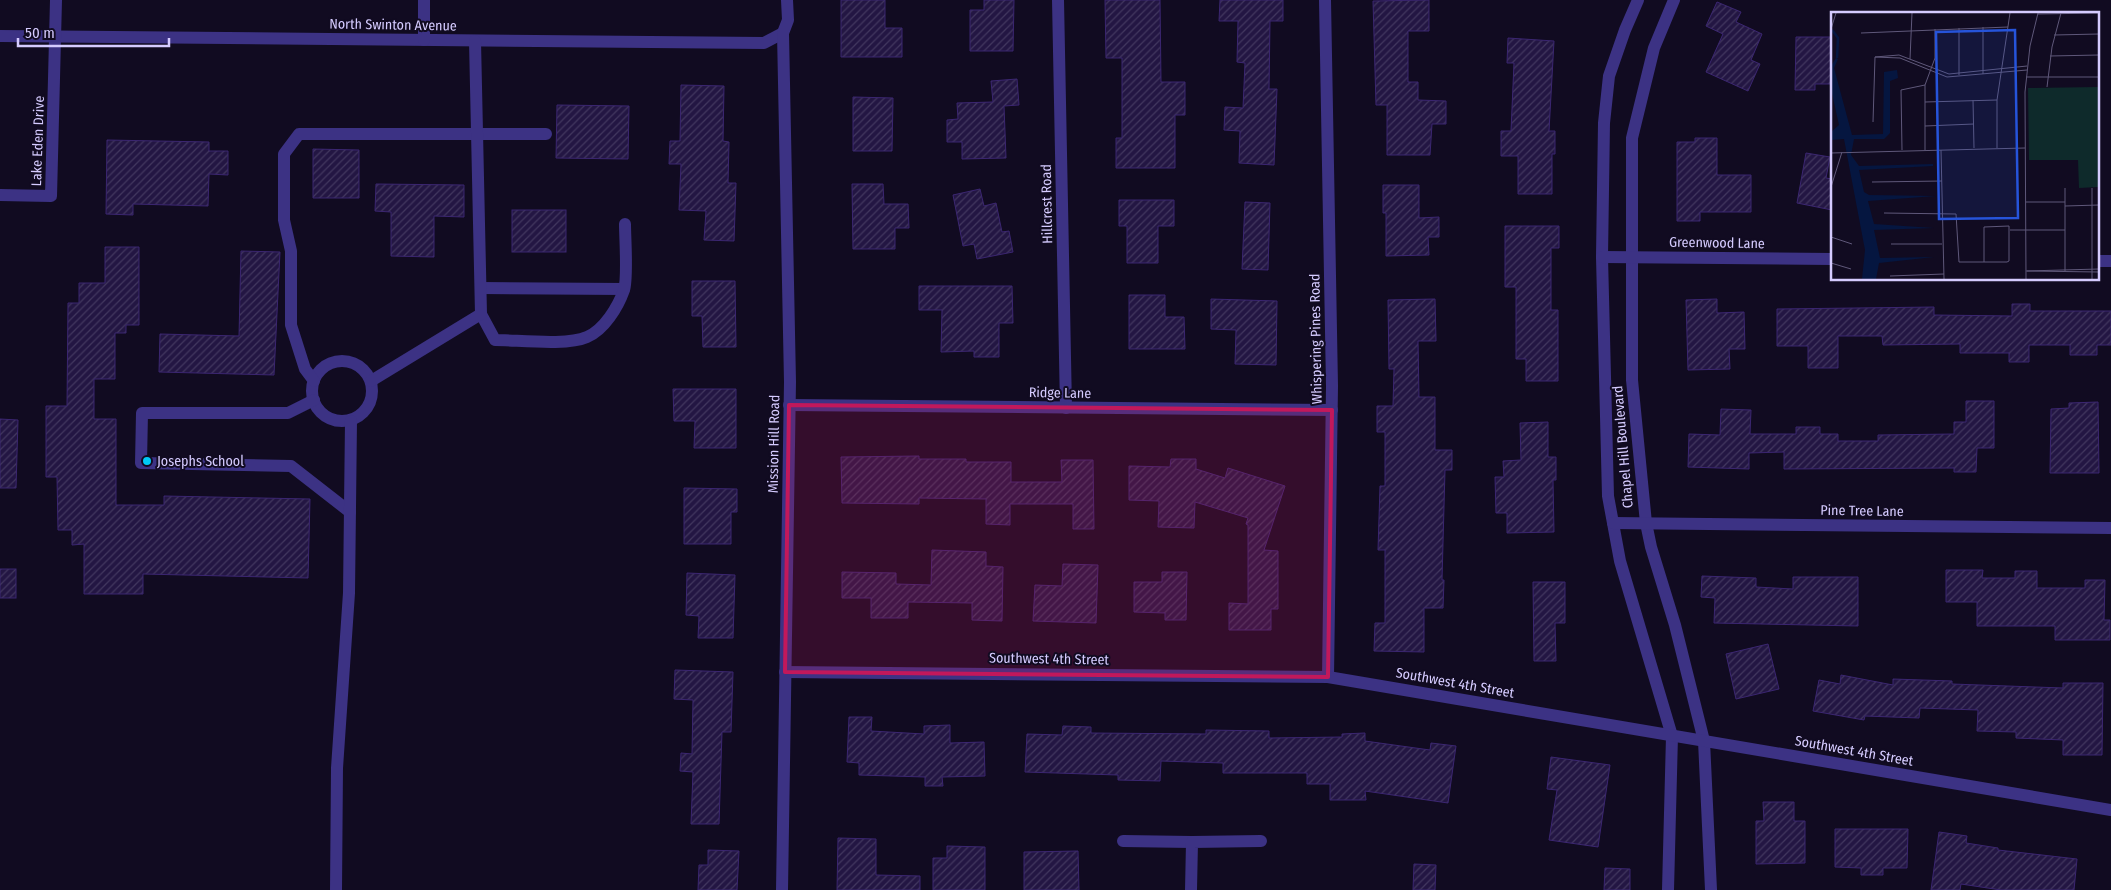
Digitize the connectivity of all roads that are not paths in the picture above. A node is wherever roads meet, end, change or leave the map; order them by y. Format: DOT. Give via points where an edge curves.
graph roads {
  1 [pos="56,0"];
  2 [pos="424,0"];
  3 [pos="787,0"];
  4 [pos="1058,0"];
  5 [pos="1325,0"];
  6 [pos="1638,0"];
  7 [pos="1674,0"];
  8 [pos="783,33"];
  9 [pos="0,36"];
  10 [pos="56,37"];
  11 [pos="424,40"];
  12 [pos="475,41"];
  13 [pos="477,134"];
  14 [pos="546,134"];
  15 [pos="0,195"];
  16 [pos="626,224"];
  17 [pos="1602,257"];
  18 [pos="1632,257"];
  19 [pos="1831,259"];
  20 [pos="2098,261"];
  21 [pos="2111,261"];
  22 [pos="481,288"];
  23 [pos="624,289"];
  24 [pos="481,314"];
  25 [pos="314,381"];
  26 [pos="371,381"];
  27 [pos="314,400"];
  28 [pos="789,405"];
  29 [pos="1066,408"];
  30 [pos="1332,410"];
  31 [pos="351,421"];
  32 [pos="350,512"];
  33 [pos="1613,523"];
  34 [pos="1646,523"];
  35 [pos="2111,528"];
  36 [pos="786,672"];
  37 [pos="1328,677"];
  38 [pos="1672,736"];
  39 [pos="1704,741"];
  40 [pos="2111,810"];
  41 [pos="1124,841"];
  42 [pos="1260,841"];
  43 [pos="1192,842"];
  44 [pos="336,890"];
  45 [pos="782,890"];
  46 [pos="1191,890"];
  47 [pos="1668,890"];
  48 [pos="1711,890"];
  1 -- 10 [label="street"];
  2 -- 11 [label="street"];
  3 -- 8 [label="street, Mission Hill Road" via="788,20"];
  4 -- 29 [label="street, Hillcrest Road"];
  5 -- 30 [label="street, Whispering Pines Road"];
  6 -- 17 [label="street, Chapel Hill Boulevard" via="1610,76 1604,123"];
  7 -- 18 [label="street, Chapel Hill Boulevard" via="1654,48 1632,138"];
  8 -- 12 [label="street, North Swinton Avenue" via="764,43"];
  8 -- 28 [label="street, Mission Hill Road"];
  9 -- 10 [label="street, North Swinton Avenue"];
  10 -- 11 [label="street, North Swinton Avenue"];
  10 -- 15 [label="street, Lake Eden Drive" via="51,196"];
  11 -- 12 [label="street, North Swinton Avenue"];
  12 -- 13 [label="street"];
  13 -- 14 [label="street"];
  13 -- 22 [label="street"];
  13 -- 25 [label="street" via="299,134 284,154 284,220 291,251 291,325 305,369"];
  16 -- 23 [label="street"];
  17 -- 18 [label="street, Greenwood Lane"];
  17 -- 33 [label="street, Chapel Hill Boulevard" via="1608,496"];
  18 -- 19 [label="street, Greenwood Lane"];
  18 -- 34 [label="street, Chapel Hill Boulevard" via="1632,380"];
  20 -- 21 [label="street"];
  22 -- 23 [label="street"];
  22 -- 24 [label="street"];
  23 -- 24 [label="street" via="600,329 573,341 495,340"];
  24 -- 26 [label="street"];
  25 -- 26 [label="street" via="324,366 342,360 360,366"];
  25 -- 27 [label="street"];
  26 -- 31 [label="street" via="371,400 367,408"];
  27 -- 31 [label="street" via="318,408 333,420"];
  27 -- 32 [label="street" via="288,413 142,413 141,463 291,466"];
  28 -- 29 [label="street, Ridge Lane"];
  28 -- 36 [label="street, Mission Hill Road"];
  29 -- 30 [label="street, Ridge Lane"];
  30 -- 37 [label="street, Whispering Pines Road"];
  31 -- 32 [label="street"];
  32 -- 44 [label="street" via="349,593 337,768"];
  33 -- 34 [label="street, Pine Tree Lane"];
  33 -- 38 [label="street, Chapel Hill Boulevard" via="1620,561"];
  34 -- 35 [label="street, Pine Tree Lane"];
  34 -- 39 [label="street, Chapel Hill Boulevard"];
  36 -- 37 [label="street, Southwest 4th Street"];
  36 -- 45 [label="street, Mission Hill Road"];
  37 -- 38 [label="street, Southwest 4th Street"];
  38 -- 39 [label="street, Southwest 4th Street"];
  38 -- 47 [label="street, Chapel Hill Boulevard"];
  39 -- 40 [label="street, Southwest 4th Street"];
  39 -- 48 [label="street, Chapel Hill Boulevard"];
  41 -- 43 [label="street"];
  42 -- 43 [label="street"];
  43 -- 46 [label="street"];
}
